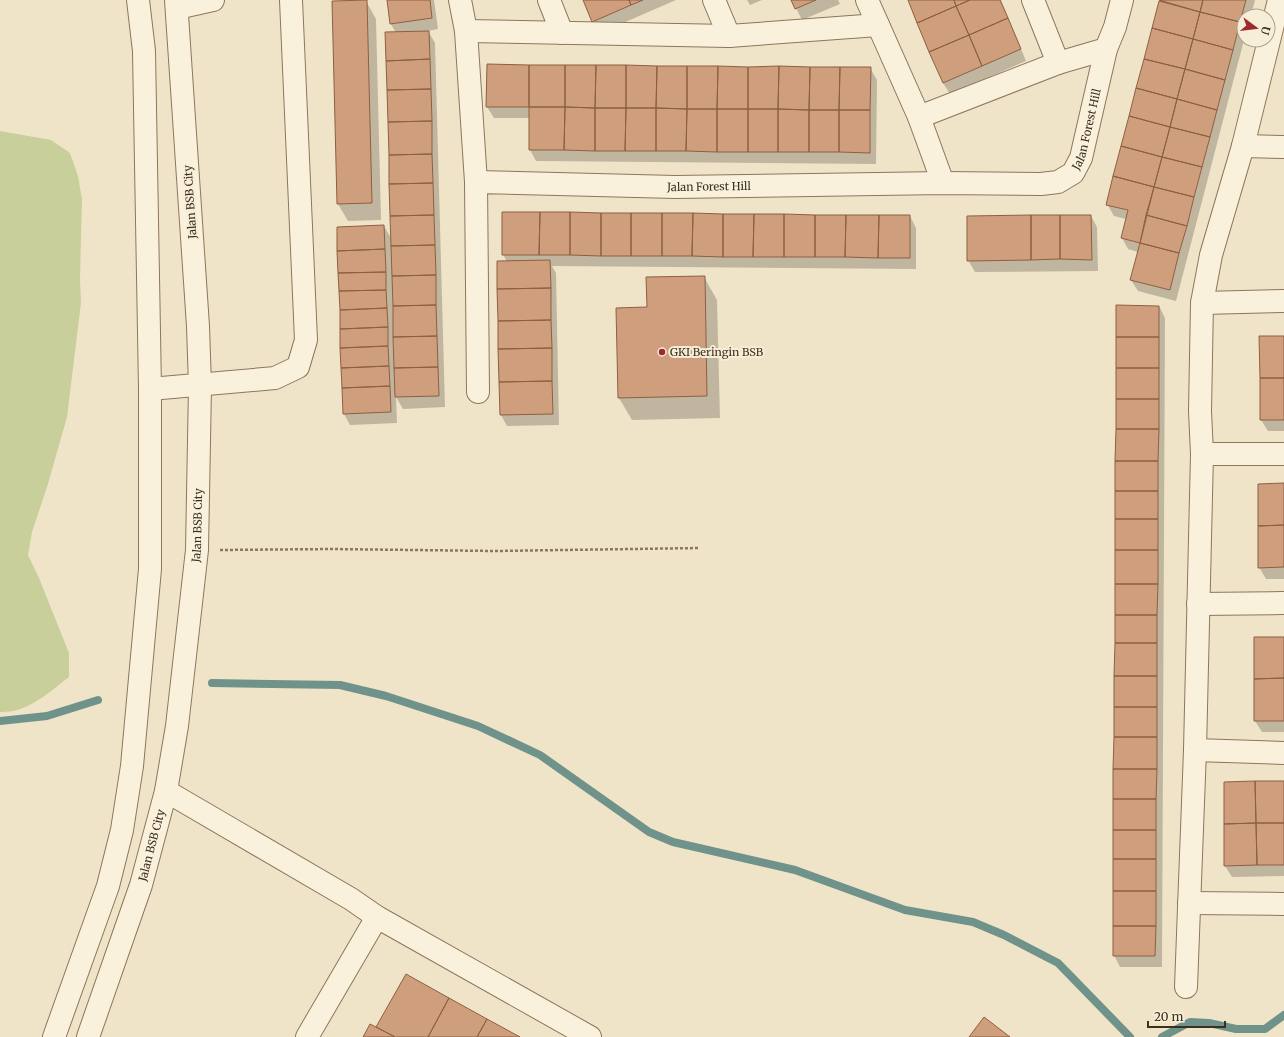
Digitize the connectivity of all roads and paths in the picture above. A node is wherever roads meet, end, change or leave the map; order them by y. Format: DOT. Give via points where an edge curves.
graph roads {
  1 [pos="138,0"];
  2 [pos="213,0"];
  3 [pos="291,0"];
  4 [pos="460,0"];
  5 [pos="549,0"];
  6 [pos="714,0"];
  7 [pos="867,0"];
  8 [pos="1033,0"];
  9 [pos="1122,0"];
  10 [pos="1281,1"];
  11 [pos="177,4"];
  12 [pos="878,25"];
  13 [pos="466,31"];
  14 [pos="562,33"];
  15 [pos="729,36"];
  16 [pos="1106,49"];
  17 [pos="1058,63"];
  18 [pos="919,117"];
  19 [pos="1243,146"];
  20 [pos="1284,147"];
  21 [pos="476,182"];
  22 [pos="943,183"];
  23 [pos="1284,302"];
  24 [pos="1202,303"];
  25 [pos="200,386"];
  26 [pos="150,389"];
  27 [pos="478,392"];
  28 [pos="1202,454"];
  29 [pos="1284,454"];
  30 [pos="700,548"];
  31 [pos="197,550"];
  32 [pos="1284,603"];
  33 [pos="1198,604"];
  34 [pos="1195,750"];
  35 [pos="1284,753"];
  36 [pos="166,791"];
  37 [pos="1189,903"];
  38 [pos="1284,904"];
  39 [pos="377,917"];
  40 [pos="1186,988"];
  41 [pos="54,1037"];
  42 [pos="88,1037"];
  43 [pos="308,1037"];
  44 [pos="590,1037"];
  1 -- 26 [label="street" via="144,52"];
  2 -- 11 [label="street"];
  3 -- 25 [label="street" via="306,340 298,367 275,378"];
  4 -- 13 [label="street"];
  5 -- 14 [label="street"];
  6 -- 15 [label="street"];
  7 -- 12 [label="street"];
  8 -- 17 [label="street"];
  9 -- 16 [label="street, Jalan Forest Hill"];
  10 -- 19 [label="street"];
  11 -- 25 [label="street, Jalan BSB City"];
  12 -- 15 [label="street"];
  12 -- 18 [label="street"];
  13 -- 14 [label="street"];
  13 -- 21 [label="street"];
  14 -- 15 [label="street"];
  16 -- 17 [label="street"];
  16 -- 22 [label="street, Jalan Forest Hill" via="1080,158 1073,173 1058,182 1040,184"];
  17 -- 18 [label="street"];
  18 -- 22 [label="street"];
  19 -- 20 [label="street"];
  19 -- 24 [label="street" via="1211,255"];
  21 -- 22 [label="street, Jalan Forest Hill" via="675,187"];
  21 -- 27 [label="street"];
  23 -- 24 [label="street"];
  24 -- 28 [label="street"];
  25 -- 26 [label="street"];
  25 -- 31 [label="street, Jalan BSB City"];
  26 -- 41 [label="street" via="150,569 131,773 122,830 108,886"];
  28 -- 29 [label="street"];
  28 -- 33 [label="street"];
  30 -- 31 [label="path" via="495,551"];
  31 -- 36 [label="street, Jalan BSB City" via="177,726"];
  32 -- 33 [label="street"];
  33 -- 34 [label="street"];
  34 -- 35 [label="street"];
  34 -- 37 [label="street"];
  36 -- 39 [label="street" via="351,899"];
  36 -- 42 [label="street, Jalan BSB City" via="141,885"];
  37 -- 38 [label="street"];
  37 -- 40 [label="street"];
  39 -- 43 [label="street"];
  39 -- 44 [label="street"];
}
